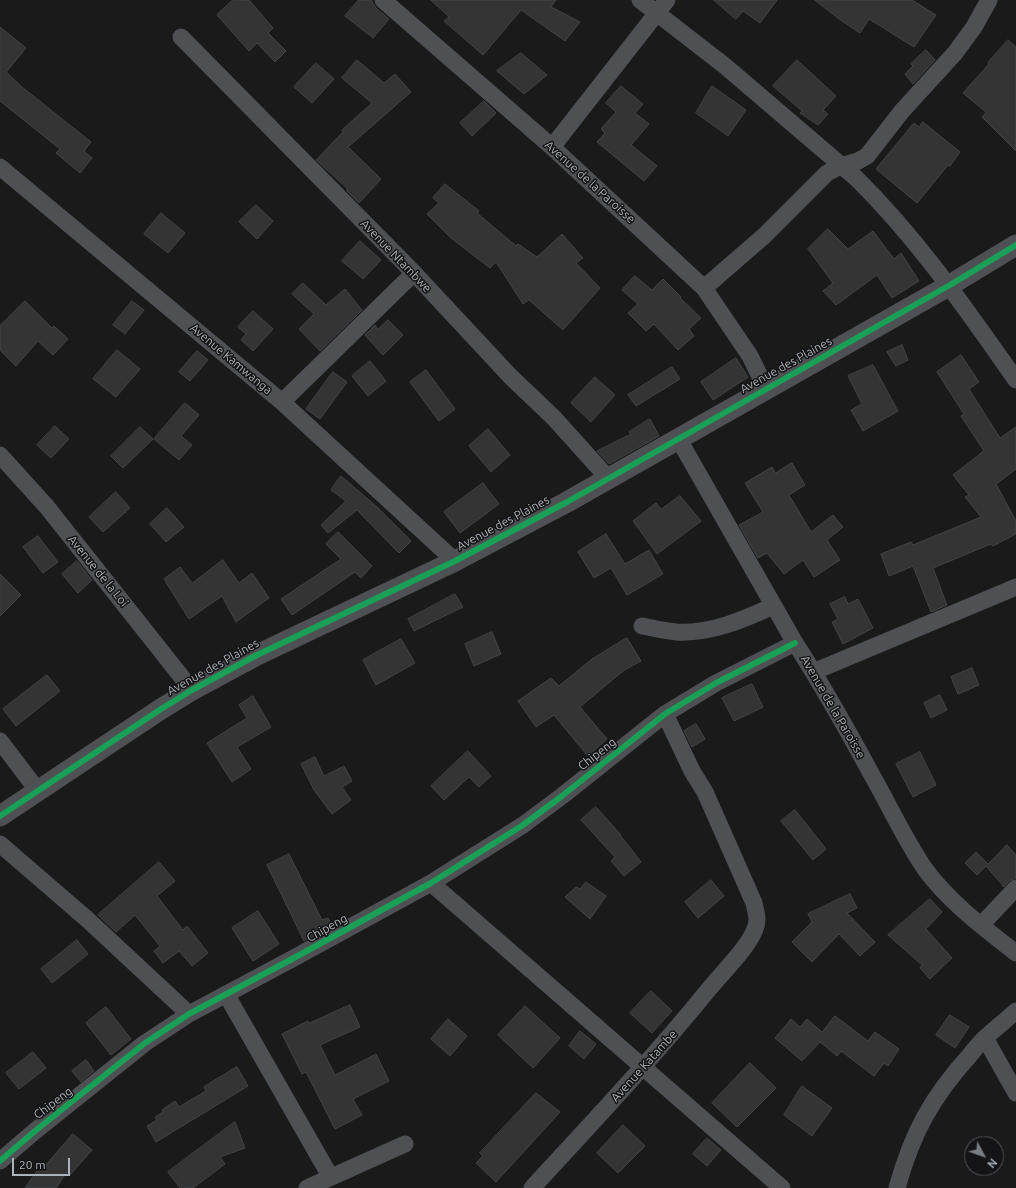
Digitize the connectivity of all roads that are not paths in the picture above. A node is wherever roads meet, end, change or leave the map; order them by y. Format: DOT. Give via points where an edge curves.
graph roads {
  1 [pos="383,0"];
  2 [pos="640,0"];
  3 [pos="982,3"];
  4 [pos="662,6"];
  5 [pos="181,37"];
  6 [pos="552,147"];
  7 [pos="841,166"];
  8 [pos="0,167"];
  9 [pos="1016,245"];
  10 [pos="414,273"];
  11 [pos="950,285"];
  12 [pos="704,288"];
  13 [pos="1016,380"];
  14 [pos="766,389"];
  15 [pos="282,402"];
  16 [pos="678,438"];
  17 [pos="0,455"];
  18 [pos="608,478"];
  19 [pos="455,561"];
  20 [pos="1016,587"];
  21 [pos="773,606"];
  22 [pos="642,626"];
  23 [pos="795,643"];
  24 [pos="814,672"];
  25 [pos="192,690"];
  26 [pos="665,714"];
  27 [pos="0,741"];
  28 [pos="38,790"];
  29 [pos="0,816"];
  30 [pos="0,844"];
  31 [pos="431,883"];
  32 [pos="1016,888"];
  33 [pos="981,925"];
  34 [pos="1016,953"];
  35 [pos="226,994"];
  36 [pos="1016,1011"];
  37 [pos="189,1014"];
  38 [pos="985,1038"];
  39 [pos="644,1066"];
  40 [pos="1016,1093"];
  41 [pos="405,1144"];
  42 [pos="0,1161"];
  43 [pos="330,1176"];
  44 [pos="307,1188"];
  45 [pos="532,1188"];
  46 [pos="782,1188"];
  47 [pos="897,1188"];
  1 -- 6 [label="street, Avenue de la Paroisse"];
  2 -- 4 [label="street"];
  3 -- 7 [label="street" via="974,27 955,53 902,111 867,156"];
  4 -- 6 [label="street"];
  4 -- 7 [label="street" via="725,66"];
  5 -- 10 [label="street, Avenue Ntambwe"];
  6 -- 12 [label="street, Avenue de la Paroisse"];
  7 -- 11 [label="street" via="873,194 918,244"];
  7 -- 12 [label="street" via="821,178 764,236"];
  8 -- 15 [label="street, Avenue Kamwanga"];
  9 -- 11 [label="street, Avenue des Plaines"];
  10 -- 15 [label="street"];
  10 -- 18 [label="street, Avenue Ntambwe" via="510,376 554,418"];
  11 -- 13 [label="street"];
  11 -- 14 [label="street, Avenue des Plaines"];
  12 -- 14 [label="street, Avenue de la Paroisse" via="750,356"];
  14 -- 16 [label="street, Avenue des Plaines"];
  15 -- 19 [label="street, Avenue Kamwanga"];
  16 -- 18 [label="street, Avenue des Plaines"];
  16 -- 21 [label="street, Avenue de la Paroisse"];
  17 -- 25 [label="street, Avenue de la Loi" via="47,507"];
  18 -- 19 [label="street, Avenue des Plaines"];
  19 -- 25 [label="street, Avenue des Plaines" via="297,636"];
  20 -- 24 [label="street"];
  21 -- 22 [label="street" via="740,622 709,629 676,632"];
  21 -- 23 [label="street, Avenue de la Paroisse"];
  23 -- 24 [label="street, Avenue de la Paroisse"];
  23 -- 26 [label="street, Chipeng" via="716,683"];
  24 -- 33 [label="street, Avenue de la Paroisse" via="926,870 953,901"];
  25 -- 28 [label="street, Avenue des Plaines"];
  26 -- 31 [label="street, Chipeng" via="523,825"];
  26 -- 39 [label="street, Avenue Katambe" via="705,792 754,903 758,924 750,939"];
  27 -- 28 [label="street"];
  28 -- 29 [label="street, Avenue des Plaines"];
  30 -- 37 [label="street" via="88,920"];
  31 -- 35 [label="street, Chipeng"];
  31 -- 39 [label="street"];
  32 -- 33 [label="street"];
  33 -- 34 [label="street, Avenue de la Paroisse"];
  35 -- 37 [label="street, Chipeng"];
  35 -- 43 [label="street"];
  36 -- 38 [label="street"];
  37 -- 42 [label="street, Chipeng" via="145,1043"];
  38 -- 40 [label="street"];
  38 -- 47 [label="street" via="956,1070 923,1118 905,1159"];
  39 -- 45 [label="street, Avenue Katambe"];
  39 -- 46 [label="street"];
  41 -- 43 [label="street"];
  43 -- 44 [label="street"];
}
